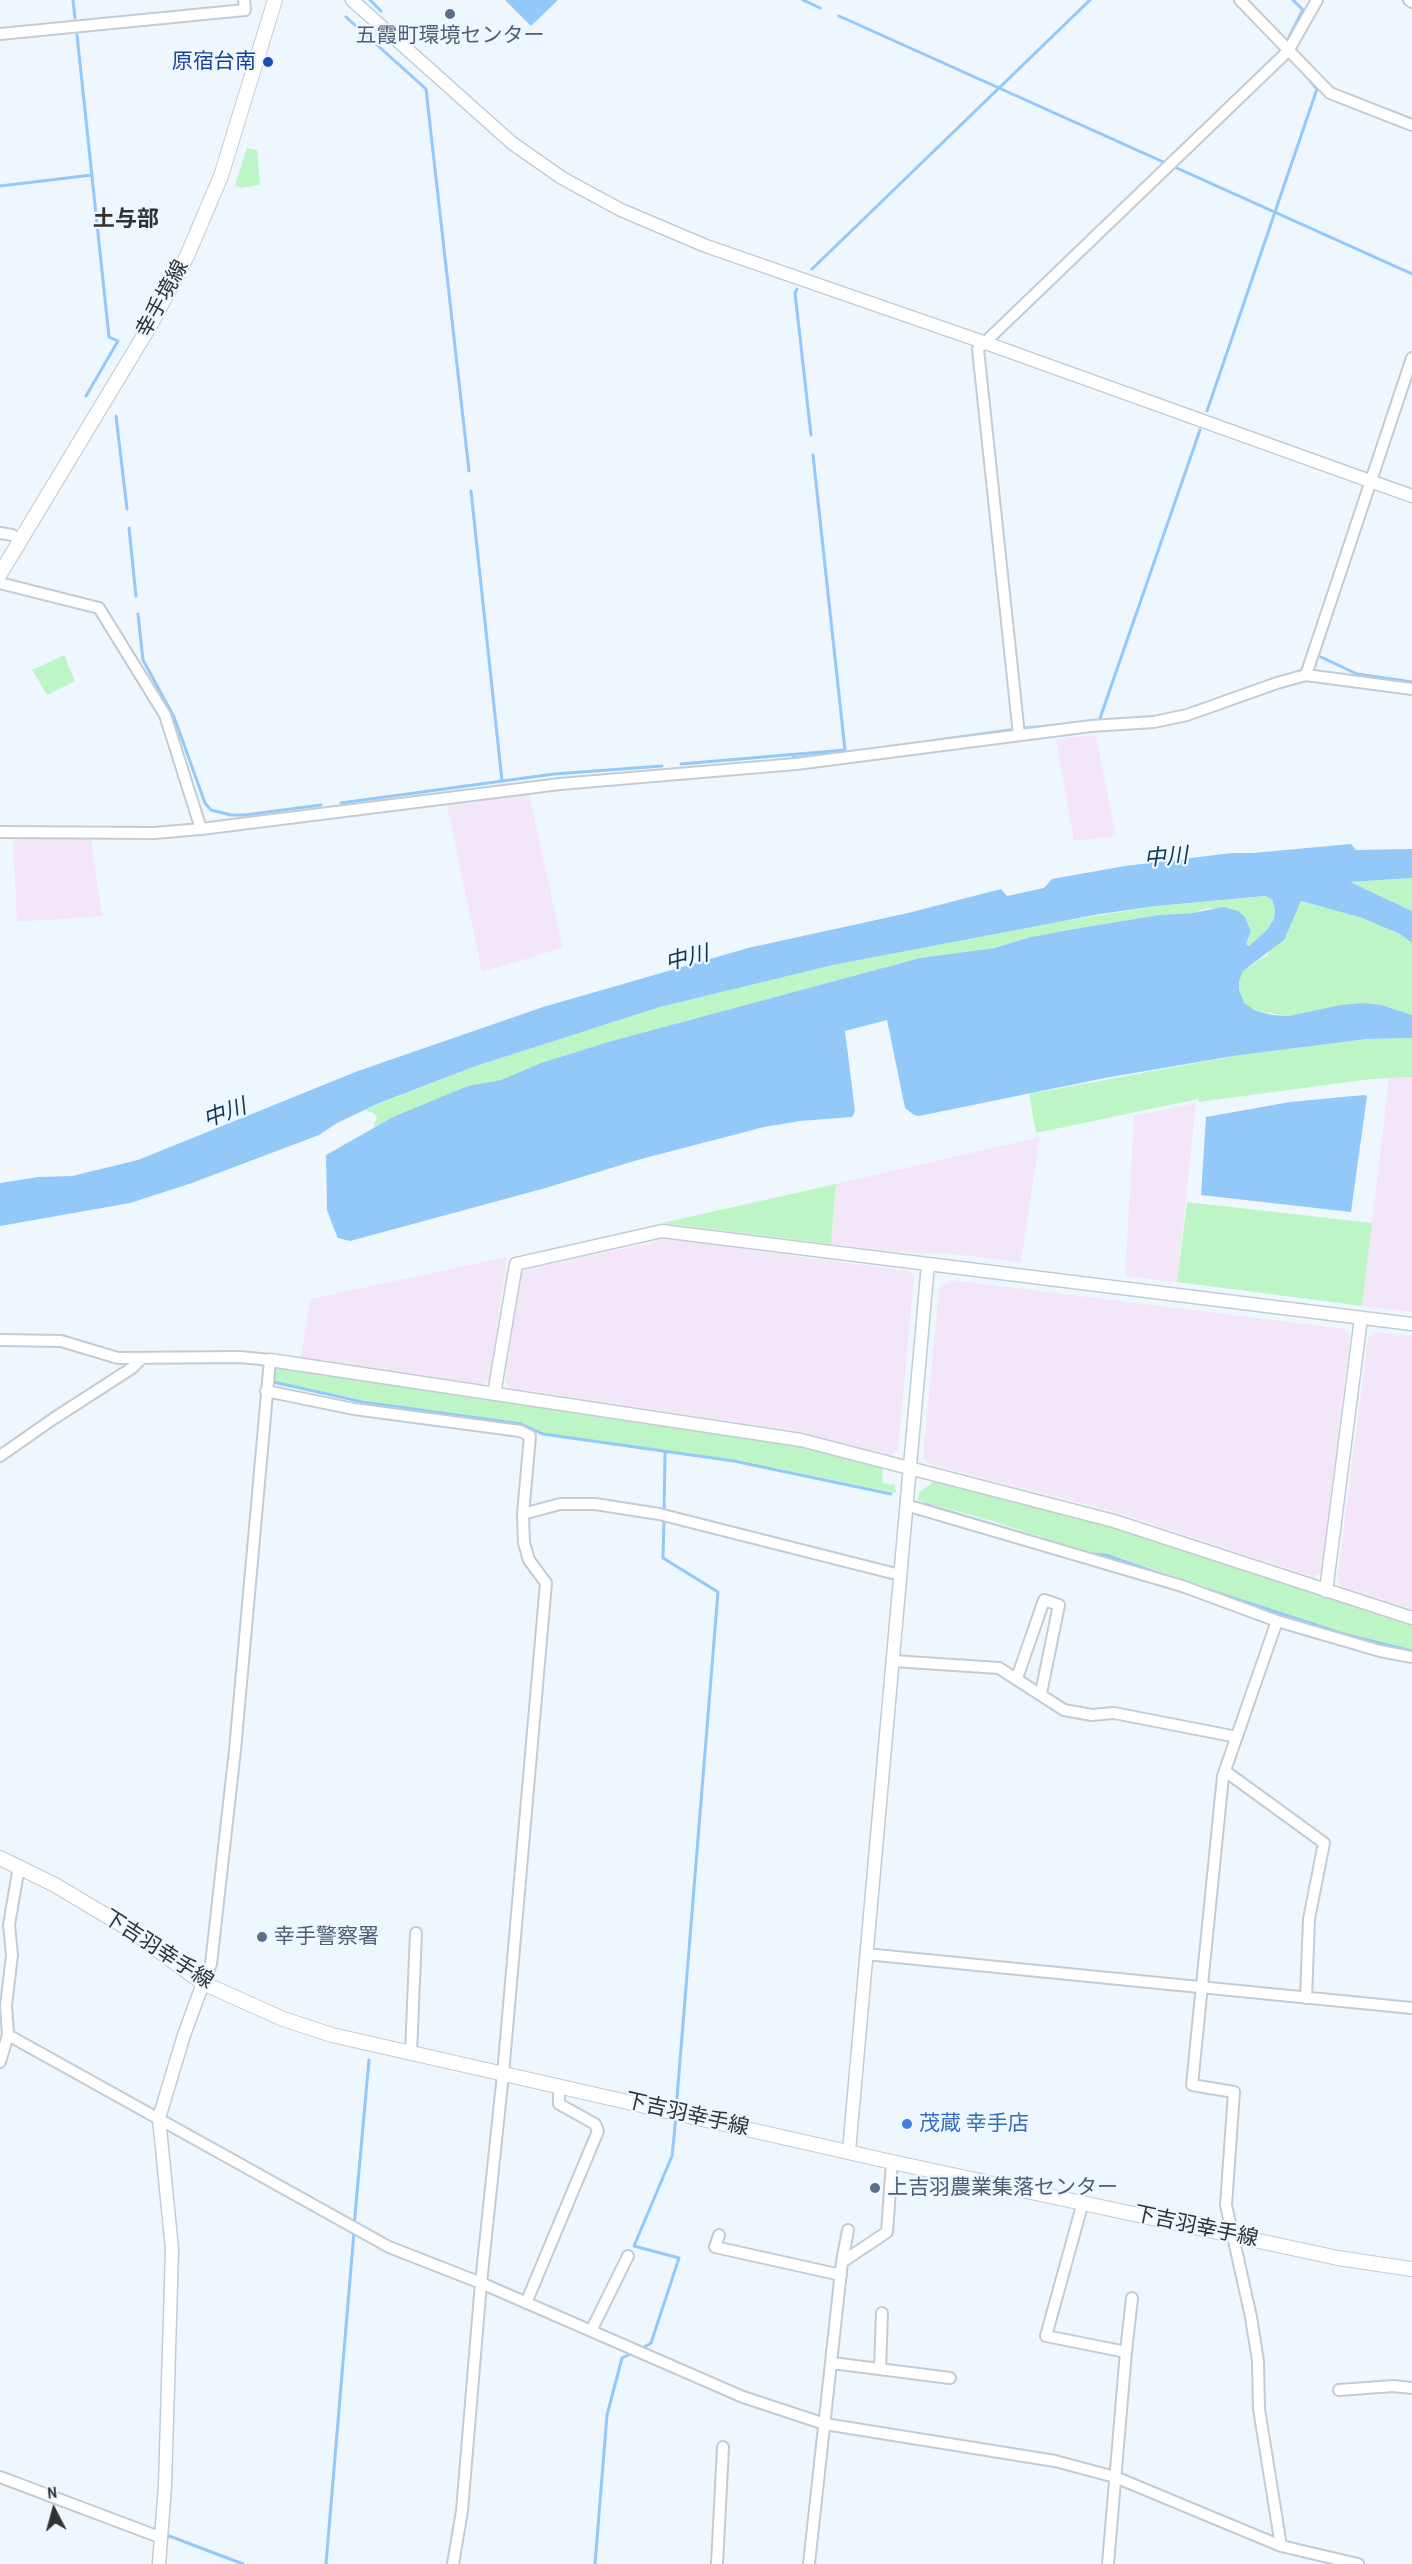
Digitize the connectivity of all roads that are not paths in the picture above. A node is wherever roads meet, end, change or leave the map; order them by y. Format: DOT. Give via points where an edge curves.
graph roads {
  1 [pos="244,0"];
  2 [pos="276,0"];
  3 [pos="352,0"];
  4 [pos="1240,0"];
  5 [pos="1317,0"];
  6 [pos="0,34"];
  7 [pos="1288,51"];
  8 [pos="1412,125"];
  9 [pos="983,342"];
  10 [pos="1412,358"];
  11 [pos="1371,481"];
  12 [pos="1412,496"];
  13 [pos="0,533"];
  14 [pos="21,540"];
  15 [pos="0,574"];
  16 [pos="0,583"];
  17 [pos="1306,675"];
  18 [pos="1412,689"];
  19 [pos="1019,735"];
  20 [pos="201,829"];
  21 [pos="0,832"];
  22 [pos="928,1264"];
  23 [pos="1361,1318"];
  24 [pos="1412,1324"];
  25 [pos="0,1340"];
  26 [pos="141,1359"];
  27 [pos="270,1360"];
  28 [pos="266,1391"];
  29 [pos="495,1394"];
  30 [pos="0,1456"];
  31 [pos="910,1467"];
  32 [pos="906,1505"];
  33 [pos="523,1514"];
  34 [pos="900,1575"];
  35 [pos="1326,1591"];
  36 [pos="1412,1618"];
  37 [pos="1277,1621"];
  38 [pos="1412,1657"];
  39 [pos="893,1661"];
  40 [pos="1017,1678"];
  41 [pos="1041,1693"];
  42 [pos="1237,1737"];
  43 [pos="1225,1771"];
  44 [pos="0,1858"];
  45 [pos="19,1866"];
  46 [pos="416,1933"];
  47 [pos="866,1954"];
  48 [pos="203,1983"];
  49 [pos="1200,1987"];
  50 [pos="1306,1998"];
  51 [pos="3,2006"];
  52 [pos="1412,2008"];
  53 [pos="8,2035"];
  54 [pos="411,2053"];
  55 [pos="0,2062"];
  56 [pos="503,2074"];
  57 [pos="559,2087"];
  58 [pos="159,2118"];
  59 [pos="849,2151"];
  60 [pos="892,2162"];
  61 [pos="1083,2202"];
  62 [pos="848,2230"];
  63 [pos="719,2235"];
  64 [pos="1232,2235"];
  65 [pos="628,2256"];
  66 [pos="842,2262"];
  67 [pos="1412,2270"];
  68 [pos="841,2276"];
  69 [pos="482,2283"];
  70 [pos="1132,2298"];
  71 [pos="526,2303"];
  72 [pos="882,2313"];
  73 [pos="591,2331"];
  74 [pos="1126,2352"];
  75 [pos="832,2362"];
  76 [pos="880,2369"];
  77 [pos="950,2378"];
  78 [pos="1412,2388"];
  79 [pos="1339,2390"];
  80 [pos="825,2424"];
  81 [pos="723,2447"];
  82 [pos="0,2477"];
  83 [pos="1115,2477"];
  84 [pos="162,2538"];
  85 [pos="1281,2546"];
  86 [pos="159,2564"];
  87 [pos="453,2564"];
  88 [pos="717,2564"];
  89 [pos="809,2564"];
  90 [pos="1108,2564"];
  91 [pos="1358,2564"];
  1 -- 6 [label="street" via="245,10"];
  2 -- 14 [label="main road, 幸手境線" via="221,177 187,256 151,324"];
  3 -- 9 [label="street" via="512,143 621,210 688,239"];
  4 -- 7 [label="street"];
  5 -- 7 [label="street"];
  7 -- 8 [label="street" via="1330,93"];
  7 -- 9 [label="street"];
  9 -- 11 [label="street"];
  9 -- 19 [label="street" via="978,349"];
  10 -- 11 [label="street"];
  11 -- 12 [label="street"];
  11 -- 17 [label="street"];
  13 -- 14 [label="street"];
  14 -- 15 [label="main road, 幸手境線"];
  16 -- 20 [label="street" via="99,608 165,715"];
  17 -- 18 [label="street"];
  17 -- 19 [label="street" via="1187,715 1154,722"];
  19 -- 20 [label="street" via="796,764 560,784"];
  20 -- 21 [label="street"];
  22 -- 23 [label="street"];
  22 -- 29 [label="street" via="662,1231 516,1264"];
  22 -- 31 [label="street"];
  23 -- 24 [label="street"];
  23 -- 35 [label="street"];
  25 -- 26 [label="street" via="61,1341 106,1355"];
  26 -- 27 [label="street"];
  26 -- 30 [label="street"];
  27 -- 28 [label="street"];
  27 -- 29 [label="street"];
  28 -- 33 [label="street" via="354,1409 520,1431 530,1436"];
  28 -- 48 [label="street" via="235,1750 211,1964"];
  29 -- 31 [label="street" via="801,1440"];
  31 -- 32 [label="street"];
  31 -- 35 [label="street" via="1114,1521"];
  32 -- 34 [label="street"];
  32 -- 37 [label="street" via="1182,1586"];
  33 -- 34 [label="street" via="560,1503 659,1514"];
  33 -- 56 [label="street" via="529,1560 546,1583"];
  34 -- 39 [label="street"];
  35 -- 36 [label="street"];
  37 -- 38 [label="street"];
  37 -- 42 [label="street"];
  39 -- 40 [label="street" via="999,1668"];
  39 -- 47 [label="street"];
  40 -- 41 [label="street"];
  40 -- 41 [label="street" via="1044,1600 1059,1605"];
  41 -- 42 [label="street" via="1064,1710 1092,1715 1114,1713"];
  42 -- 43 [label="street"];
  43 -- 49 [label="street"];
  43 -- 50 [label="street" via="1324,1843 1309,1919"];
  44 -- 45 [label="main road, 下吉羽幸手線"];
  45 -- 48 [label="main road, 下吉羽幸手線" via="129,1929"];
  45 -- 51 [label="street" via="9,1925 12,1955"];
  46 -- 54 [label="street"];
  47 -- 49 [label="street"];
  47 -- 59 [label="street"];
  48 -- 54 [label="main road, 下吉羽幸手線" via="293,2022"];
  48 -- 58 [label="street"];
  49 -- 50 [label="street"];
  49 -- 64 [label="street" via="1192,2085 1234,2092 1226,2205"];
  50 -- 52 [label="street"];
  51 -- 53 [label="street"];
  53 -- 55 [label="street"];
  53 -- 58 [label="street"];
  54 -- 56 [label="main road, 下吉羽幸手線"];
  56 -- 57 [label="main road, 下吉羽幸手線"];
  56 -- 69 [label="street"];
  57 -- 59 [label="main road, 下吉羽幸手線"];
  57 -- 71 [label="street" via="559,2104 595,2124 598,2131"];
  58 -- 69 [label="street" via="388,2247"];
  58 -- 84 [label="street" via="172,2249"];
  59 -- 60 [label="main road, 下吉羽幸手線"];
  60 -- 61 [label="main road, 下吉羽幸手線"];
  60 -- 66 [label="street" via="887,2232"];
  61 -- 64 [label="main road, 下吉羽幸手線"];
  61 -- 74 [label="street" via="1046,2336"];
  62 -- 66 [label="street"];
  63 -- 68 [label="street" via="715,2247"];
  64 -- 67 [label="main road, 下吉羽幸手線"];
  64 -- 85 [label="street" via="1258,2361 1259,2409"];
  65 -- 73 [label="street"];
  66 -- 68 [label="street"];
  68 -- 75 [label="street"];
  69 -- 71 [label="street"];
  69 -- 87 [label="street" via="462,2511"];
  70 -- 74 [label="street"];
  71 -- 73 [label="street"];
  72 -- 76 [label="street"];
  73 -- 80 [label="street" via="743,2397"];
  74 -- 83 [label="street"];
  75 -- 76 [label="street"];
  75 -- 80 [label="street"];
  76 -- 77 [label="street"];
  78 -- 79 [label="street"];
  80 -- 83 [label="street" via="1055,2461"];
  80 -- 89 [label="street"];
  81 -- 88 [label="street"];
  82 -- 84 [label="street"];
  83 -- 85 [label="street"];
  83 -- 90 [label="street"];
  84 -- 86 [label="street"];
  85 -- 91 [label="street"];
}
